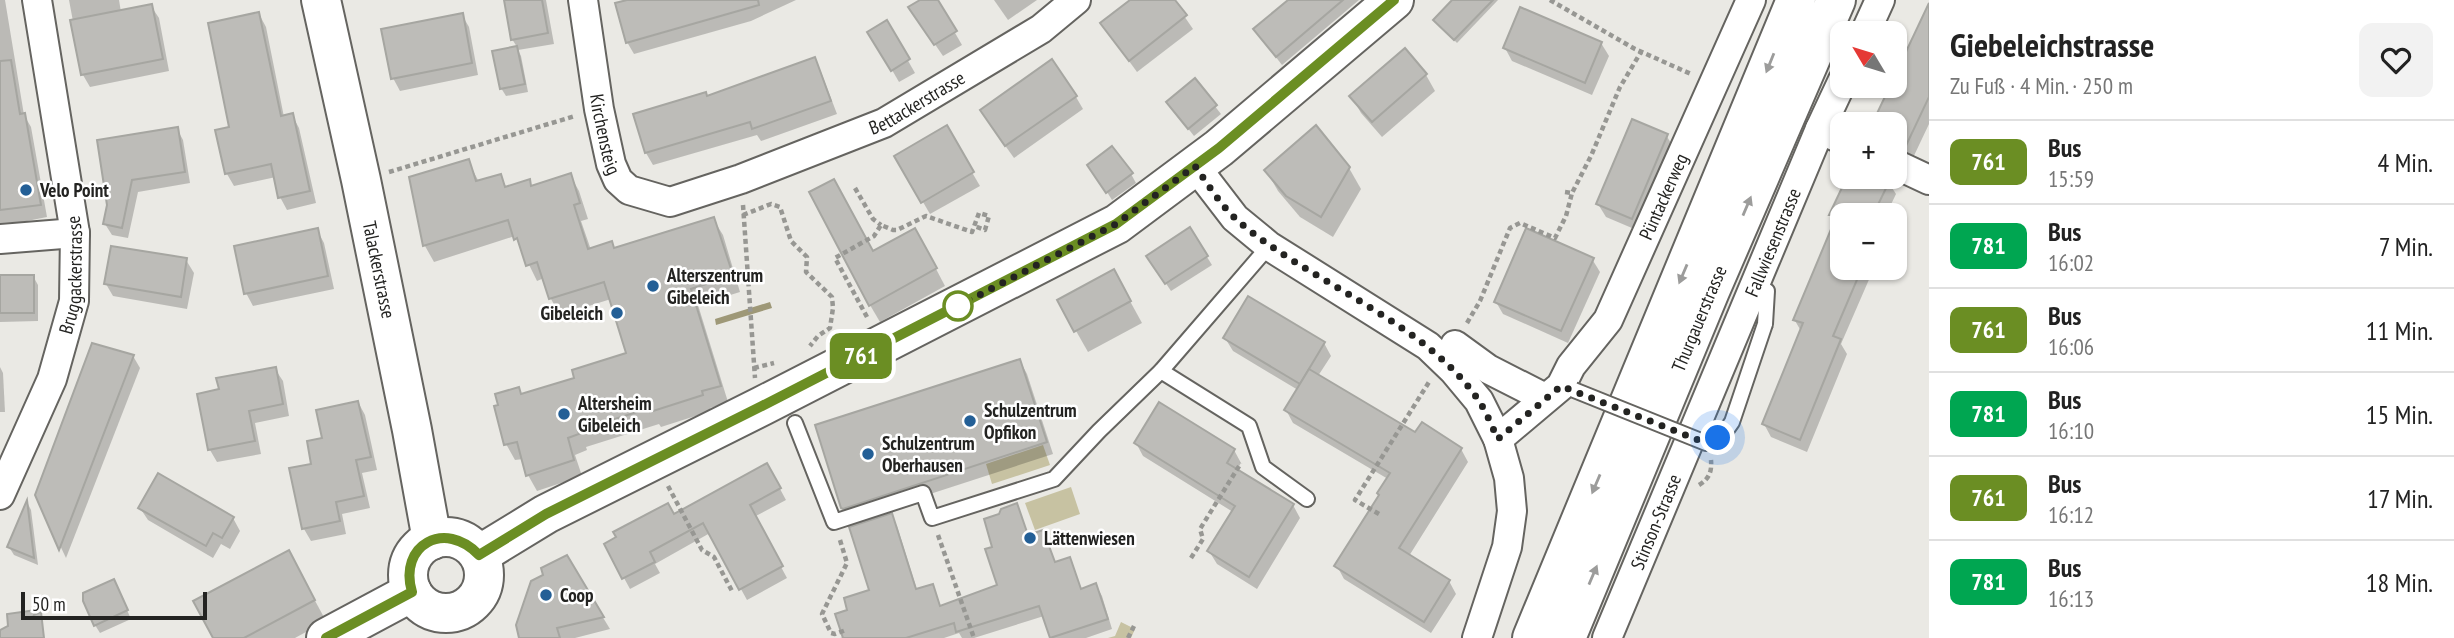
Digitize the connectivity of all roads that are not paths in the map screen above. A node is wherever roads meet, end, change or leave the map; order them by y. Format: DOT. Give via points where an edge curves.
graph roads {
  1 [pos="37,0"];
  2 [pos="321,0"];
  3 [pos="583,0"];
  4 [pos="1076,0"];
  5 [pos="1394,0"];
  6 [pos="1751,0"];
  7 [pos="1796,0"];
  8 [pos="1836,0"];
  9 [pos="1881,0"];
  10 [pos="1871,21"];
  11 [pos="1830,136"];
  12 [pos="1195,166"];
  13 [pos="1907,170"];
  14 [pos="741,179"];
  15 [pos="1929,180"];
  16 [pos="75,233"];
  17 [pos="0,239"];
  18 [pos="1269,246"];
  19 [pos="1755,284"];
  20 [pos="1455,345"];
  21 [pos="1161,371"];
  22 [pos="1560,391"];
  23 [pos="1704,405"];
  24 [pos="795,423"];
  25 [pos="1498,439"];
  26 [pos="0,495"];
  27 [pos="1307,499"];
  28 [pos="432,540"];
  29 [pos="479,555"];
  30 [pos="412,592"];
  31 [pos="458,625"];
  32 [pos="326,638"];
  33 [pos="1477,638"];
  34 [pos="1532,638"];
  35 [pos="1566,638"];
  36 [pos="1607,638"];
  1 -- 16 [label="street, Bruggackerstrasse"];
  2 -- 28 [label="street, Talackerstrasse"];
  3 -- 14 [label="street, Kirchensteig" via="599,109 618,180 629,190 670,202"];
  4 -- 14 [label="street, Bettackerstrasse" via="1041,29 884,123"];
  5 -- 12 [label="street"];
  6 -- 22 [label="street, Püntackerweg" via="1608,320 1571,366"];
  7 -- 34 [label="street, Thurgauerstrasse, one-way"];
  35 -- 8 [label="street, Thurgauerstrasse, one-way"];
  9 -- 10 [label="street"];
  11 -- 19 [label="street, Fallwiesenstrasse"];
  12 -- 18 [label="street" via="1235,218"];
  12 -- 29 [label="street" via="1116,224 546,514"];
  13 -- 15 [label="street"];
  16 -- 17 [label="street"];
  16 -- 26 [label="street, Bruggackerstrasse" via="74,301 52,379"];
  18 -- 21 [label="lane"];
  18 -- 25 [label="street" via="1428,346 1479,401"];
  19 -- 22 [label="lane, bridge" via="1767,291 1765,324 1732,422 1706,443"];
  19 -- 23 [label="street, Fallwiesenstrasse"];
  20 -- 22 [label="street" via="1488,369"];
  21 -- 24 [label="lane" via="1054,479 932,517 923,493 834,522"];
  21 -- 27 [label="lane" via="1249,426 1263,467"];
  22 -- 25 [label="street, Püntackerweg"];
  23 -- 36 [label="street, Stinson-Strasse"];
  25 -- 33 [label="street" via="1512,511 1507,547"];
  28 -- 29 [label="street" via="458,539"];
  28 -- 30 [label="street" via="413,556 408,580"];
  29 -- 31 [label="street" via="484,578 481,590"];
  30 -- 31 [label="street" via="425,608"];
  30 -- 32 [label="street"];
}
